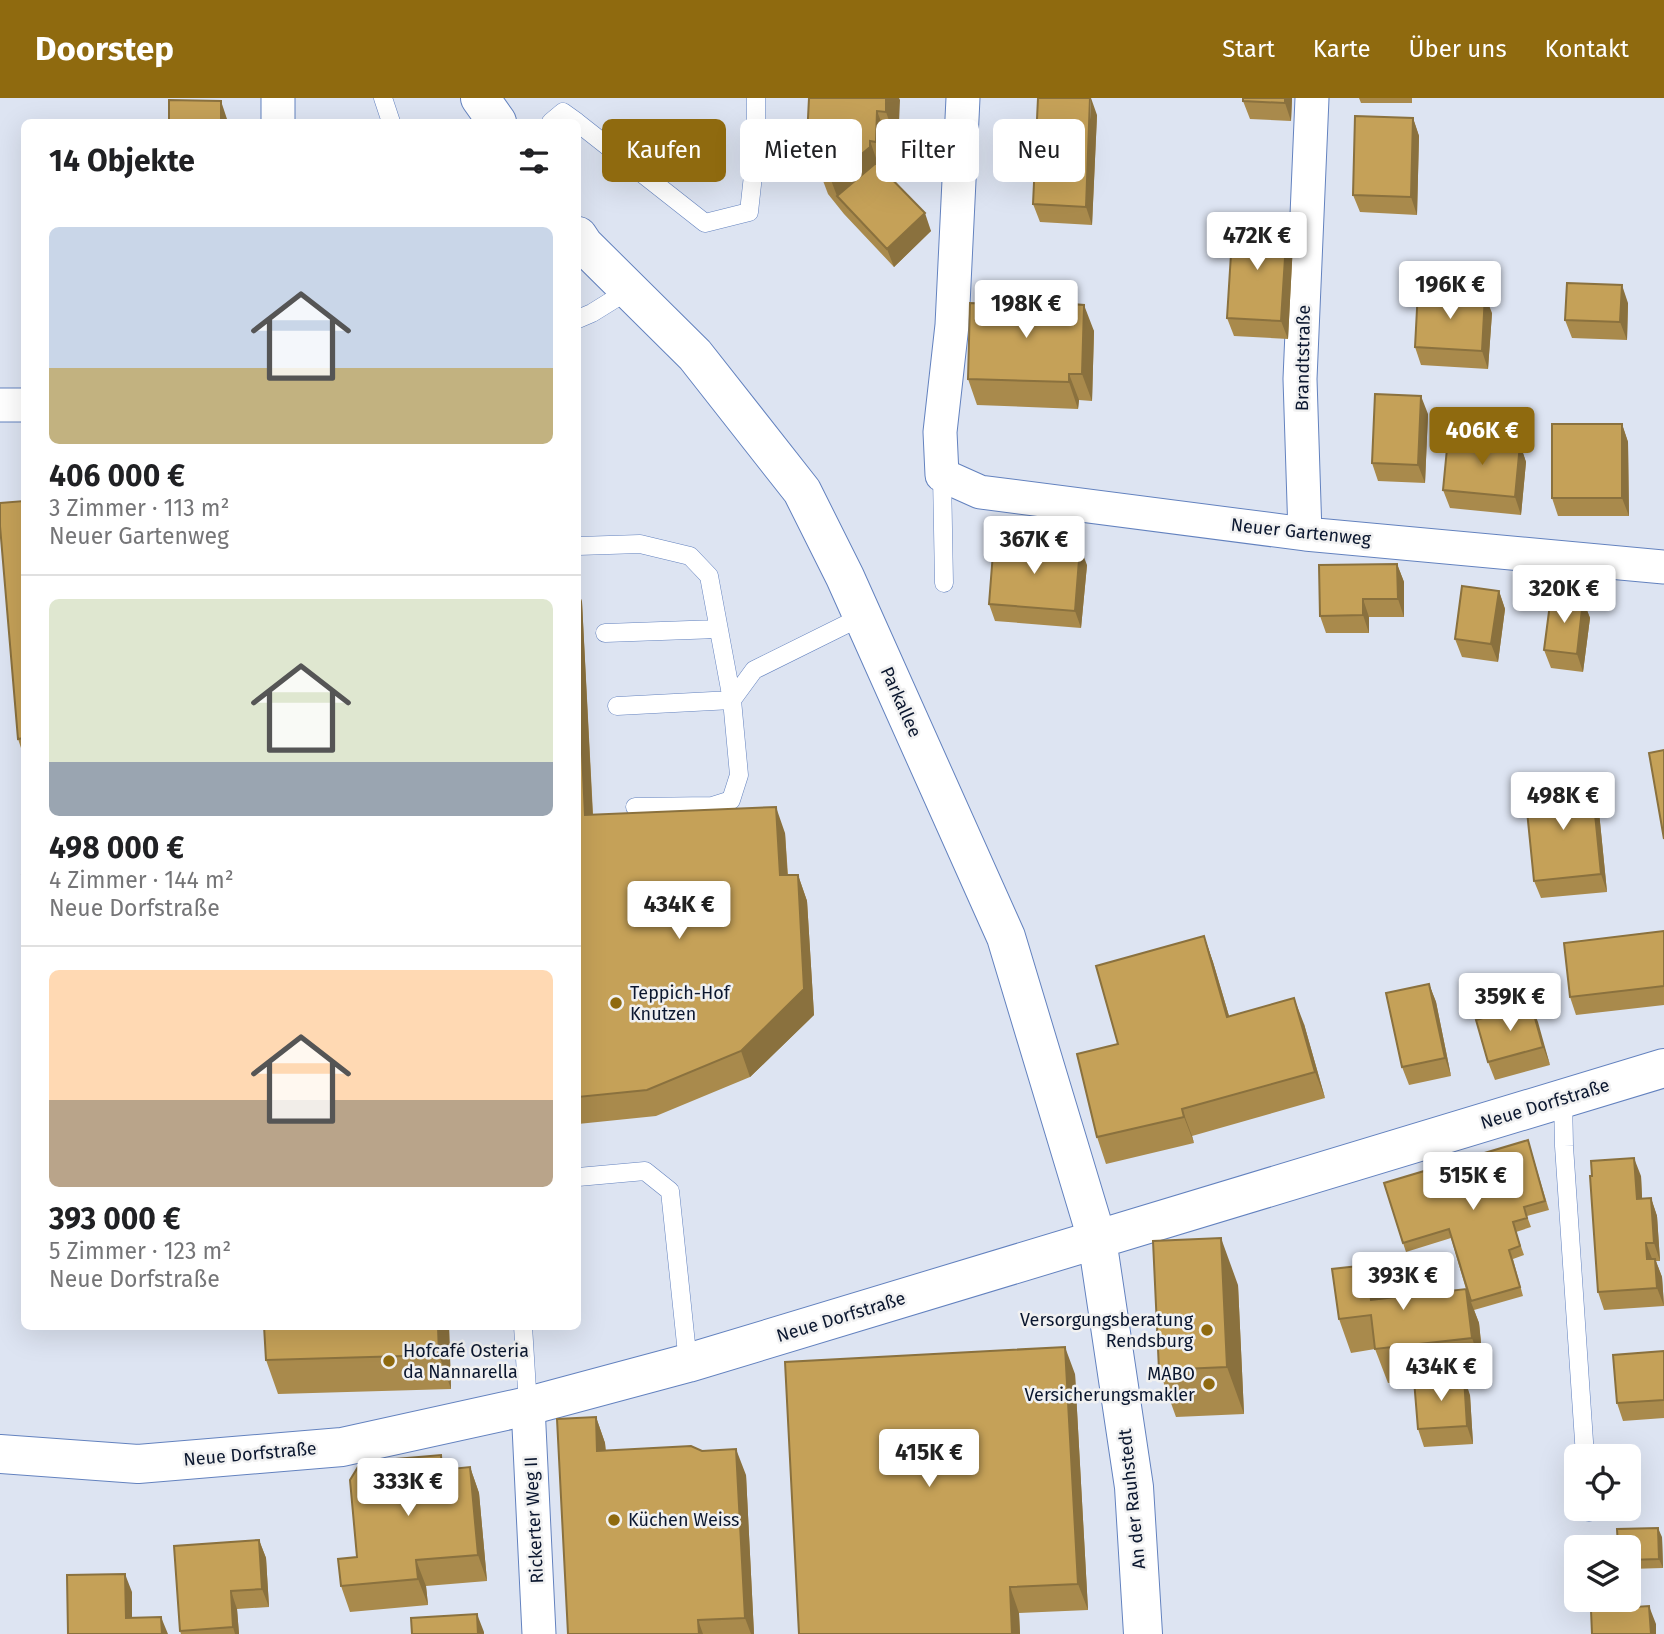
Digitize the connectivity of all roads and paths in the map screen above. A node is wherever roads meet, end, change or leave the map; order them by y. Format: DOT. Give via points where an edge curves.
graph roads {
  1 [pos="278,98"];
  2 [pos="383,98"];
  3 [pos="480,98"];
  4 [pos="756,98"];
  5 [pos="963,98"];
  6 [pos="1312,98"];
  7 [pos="278,119"];
  8 [pos="390,119"];
  9 [pos="495,119"];
  10 [pos="581,128"];
  11 [pos="581,239"];
  12 [pos="629,290"];
  13 [pos="581,318"];
  14 [pos="0,405"];
  15 [pos="21,405"];
  16 [pos="942,475"];
  17 [pos="1305,534"];
  18 [pos="581,546"];
  19 [pos="1664,567"];
  20 [pos="943,583"];
  21 [pos="863,616"];
  22 [pos="718,629"];
  23 [pos="605,634"];
  24 [pos="732,700"];
  25 [pos="617,706"];
  26 [pos="635,807"];
  27 [pos="1664,1068"];
  28 [pos="1563,1098"];
  29 [pos="581,1177"];
  30 [pos="1097,1239"];
  31 [pos="523,1330"];
  32 [pos="688,1363"];
  33 [pos="528,1406"];
  34 [pos="1585,1444"];
  35 [pos="0,1454"];
  36 [pos="539,1634"];
  37 [pos="1143,1634"];
  1 -- 7 [label="street"];
  2 -- 8 [label="lane"];
  3 -- 9 [label="street"];
  4 -- 10 [label="lane" via="749,212 705,223"];
  5 -- 16 [label="street" via="953,324 940,432"];
  6 -- 17 [label="street, Brandtstraße" via="1300,379"];
  11 -- 12 [label="street, Parkallee"];
  12 -- 13 [label="lane"];
  12 -- 21 [label="street, Parkallee" via="695,355 802,491"];
  14 -- 15 [label="street"];
  16 -- 17 [label="street, Neuer Gartenweg" via="980,492"];
  16 -- 20 [label="lane"];
  17 -- 19 [label="street, Neuer Gartenweg"];
  18 -- 22 [label="lane" via="640,544 690,556 709,576"];
  21 -- 24 [label="lane" via="754,670"];
  21 -- 30 [label="street, Parkallee" via="1006,937"];
  22 -- 23 [label="lane"];
  22 -- 24 [label="lane"];
  24 -- 25 [label="lane"];
  24 -- 26 [label="lane" via="738,775 732,800 712,806"];
  27 -- 28 [label="street, Neue Dorfstraße"];
  28 -- 30 [label="street, Neue Dorfstraße"];
  28 -- 34 [label="lane"];
  29 -- 32 [label="lane" via="645,1171 670,1191"];
  30 -- 32 [label="street, Neue Dorfstraße"];
  30 -- 37 [label="street, An der Rauhstedt" via="1134,1487"];
  31 -- 33 [label="lane"];
  32 -- 33 [label="street, Neue Dorfstraße"];
  33 -- 35 [label="street, Neue Dorfstraße" via="342,1447 138,1464"];
  33 -- 36 [label="street, Rickerter Weg II"];
}
